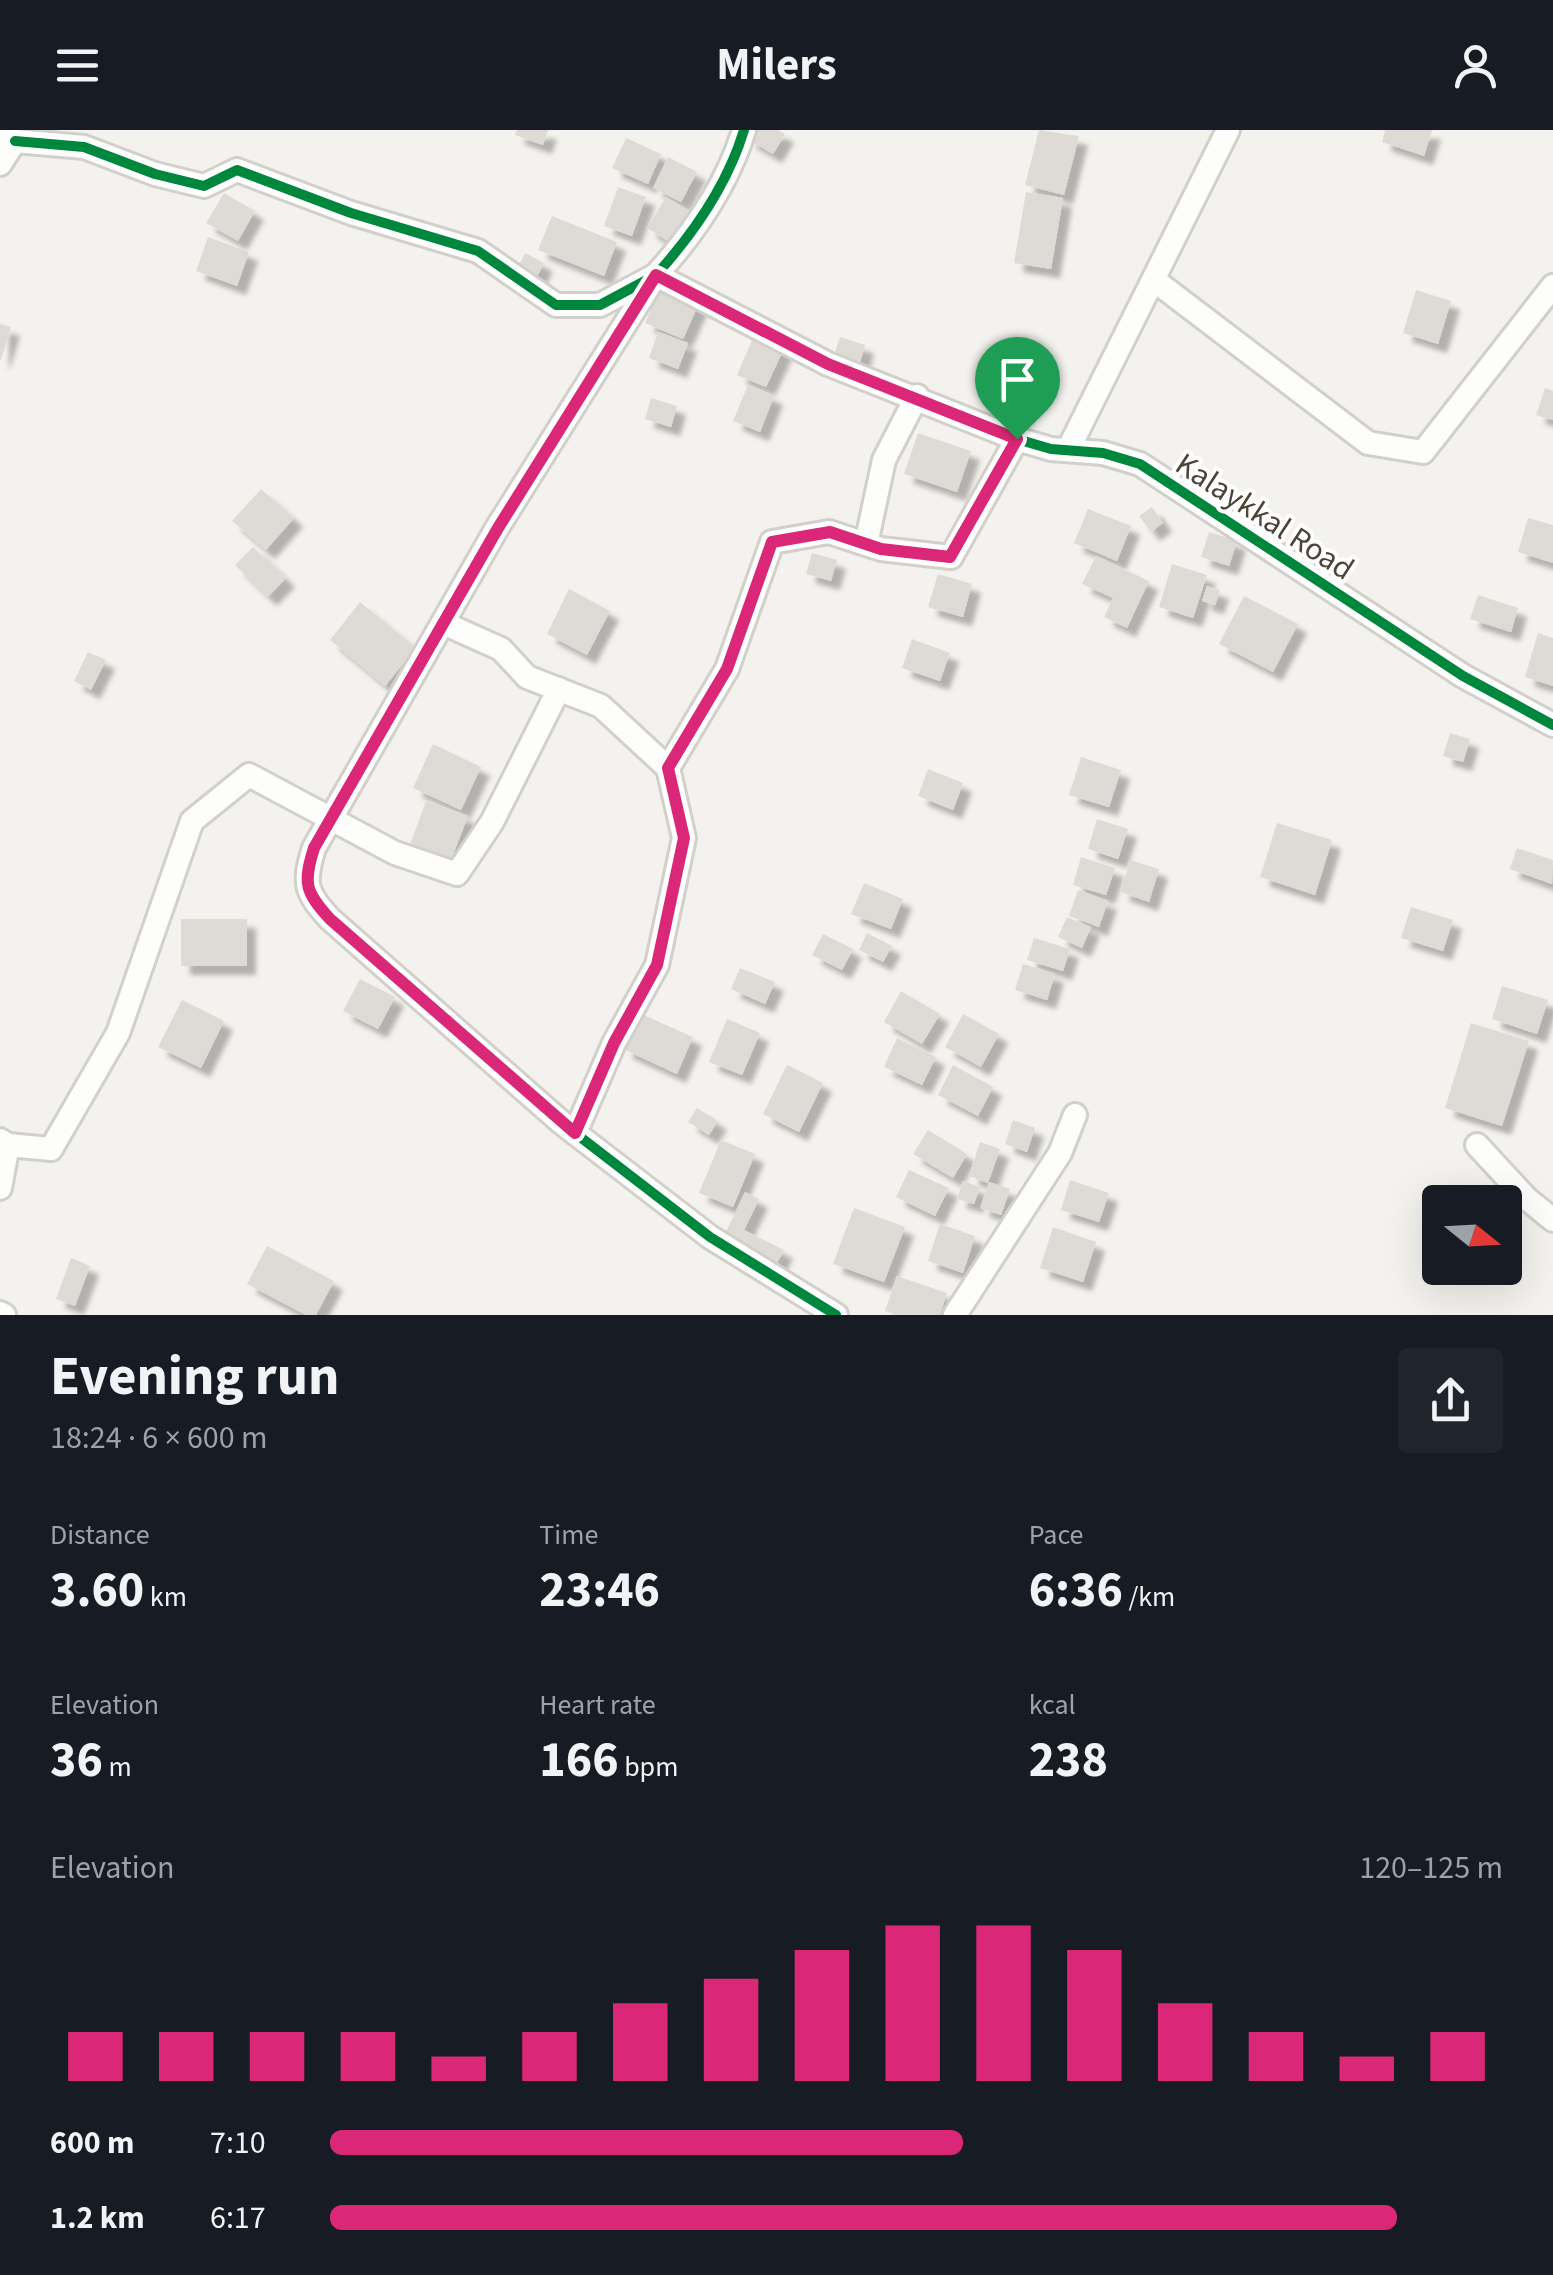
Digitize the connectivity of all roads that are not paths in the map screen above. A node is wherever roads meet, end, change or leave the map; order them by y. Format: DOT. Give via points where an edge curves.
graph roads {
  1 [pos="744,130"];
  2 [pos="1228,130"];
  3 [pos="8,135"];
  4 [pos="0,164"];
  5 [pos="656,275"];
  6 [pos="1154,280"];
  7 [pos="1553,286"];
  8 [pos="917,396"];
  9 [pos="1017,439"];
  10 [pos="1068,450"];
  11 [pos="866,544"];
  12 [pos="443,623"];
  13 [pos="559,689"];
  14 [pos="1553,725"];
  15 [pos="668,768"];
  16 [pos="331,816"];
  17 [pos="1075,1115"];
  18 [pos="575,1133"];
  19 [pos="4,1142"];
  20 [pos="1476,1145"];
  21 [pos="0,1188"];
  22 [pos="1553,1220"];
  23 [pos="836,1315"];
  24 [pos="955,1315"];
  1 -- 5 [label="street" via="733,166"];
  2 -- 6 [label="street"];
  3 -- 4 [label="street"];
  3 -- 5 [label="street" via="84,147 204,186 237,170 478,251 556,305 600,305"];
  5 -- 8 [label="street, Kalaykkal Road" via="828,364"];
  5 -- 12 [label="street"];
  6 -- 7 [label="street" via="1368,443 1423,452"];
  6 -- 10 [label="street"];
  8 -- 9 [label="street, Kalaykkal Road"];
  8 -- 11 [label="street" via="884,460"];
  9 -- 10 [label="street, Kalaykkal Road"];
  9 -- 11 [label="street" via="950,557"];
  10 -- 14 [label="street, Kalaykkal Road" via="1140,464 1464,676"];
  11 -- 15 [label="street" via="830,532 772,542 727,669"];
  12 -- 13 [label="street" via="501,648 527,677"];
  12 -- 16 [label="street"];
  13 -- 15 [label="street" via="602,706"];
  13 -- 16 [label="street" via="492,822 456,874 396,853"];
  15 -- 18 [label="street" via="684,838 657,965"];
  16 -- 18 [label="street" via="306,874 311,898"];
  16 -- 19 [label="street" via="249,775 192,821 118,1033 51,1149"];
  17 -- 24 [label="street" via="1060,1153"];
  18 -- 23 [label="street" via="710,1236"];
  19 -- 21 [label="street"];
  20 -- 22 [label="street"];
}
